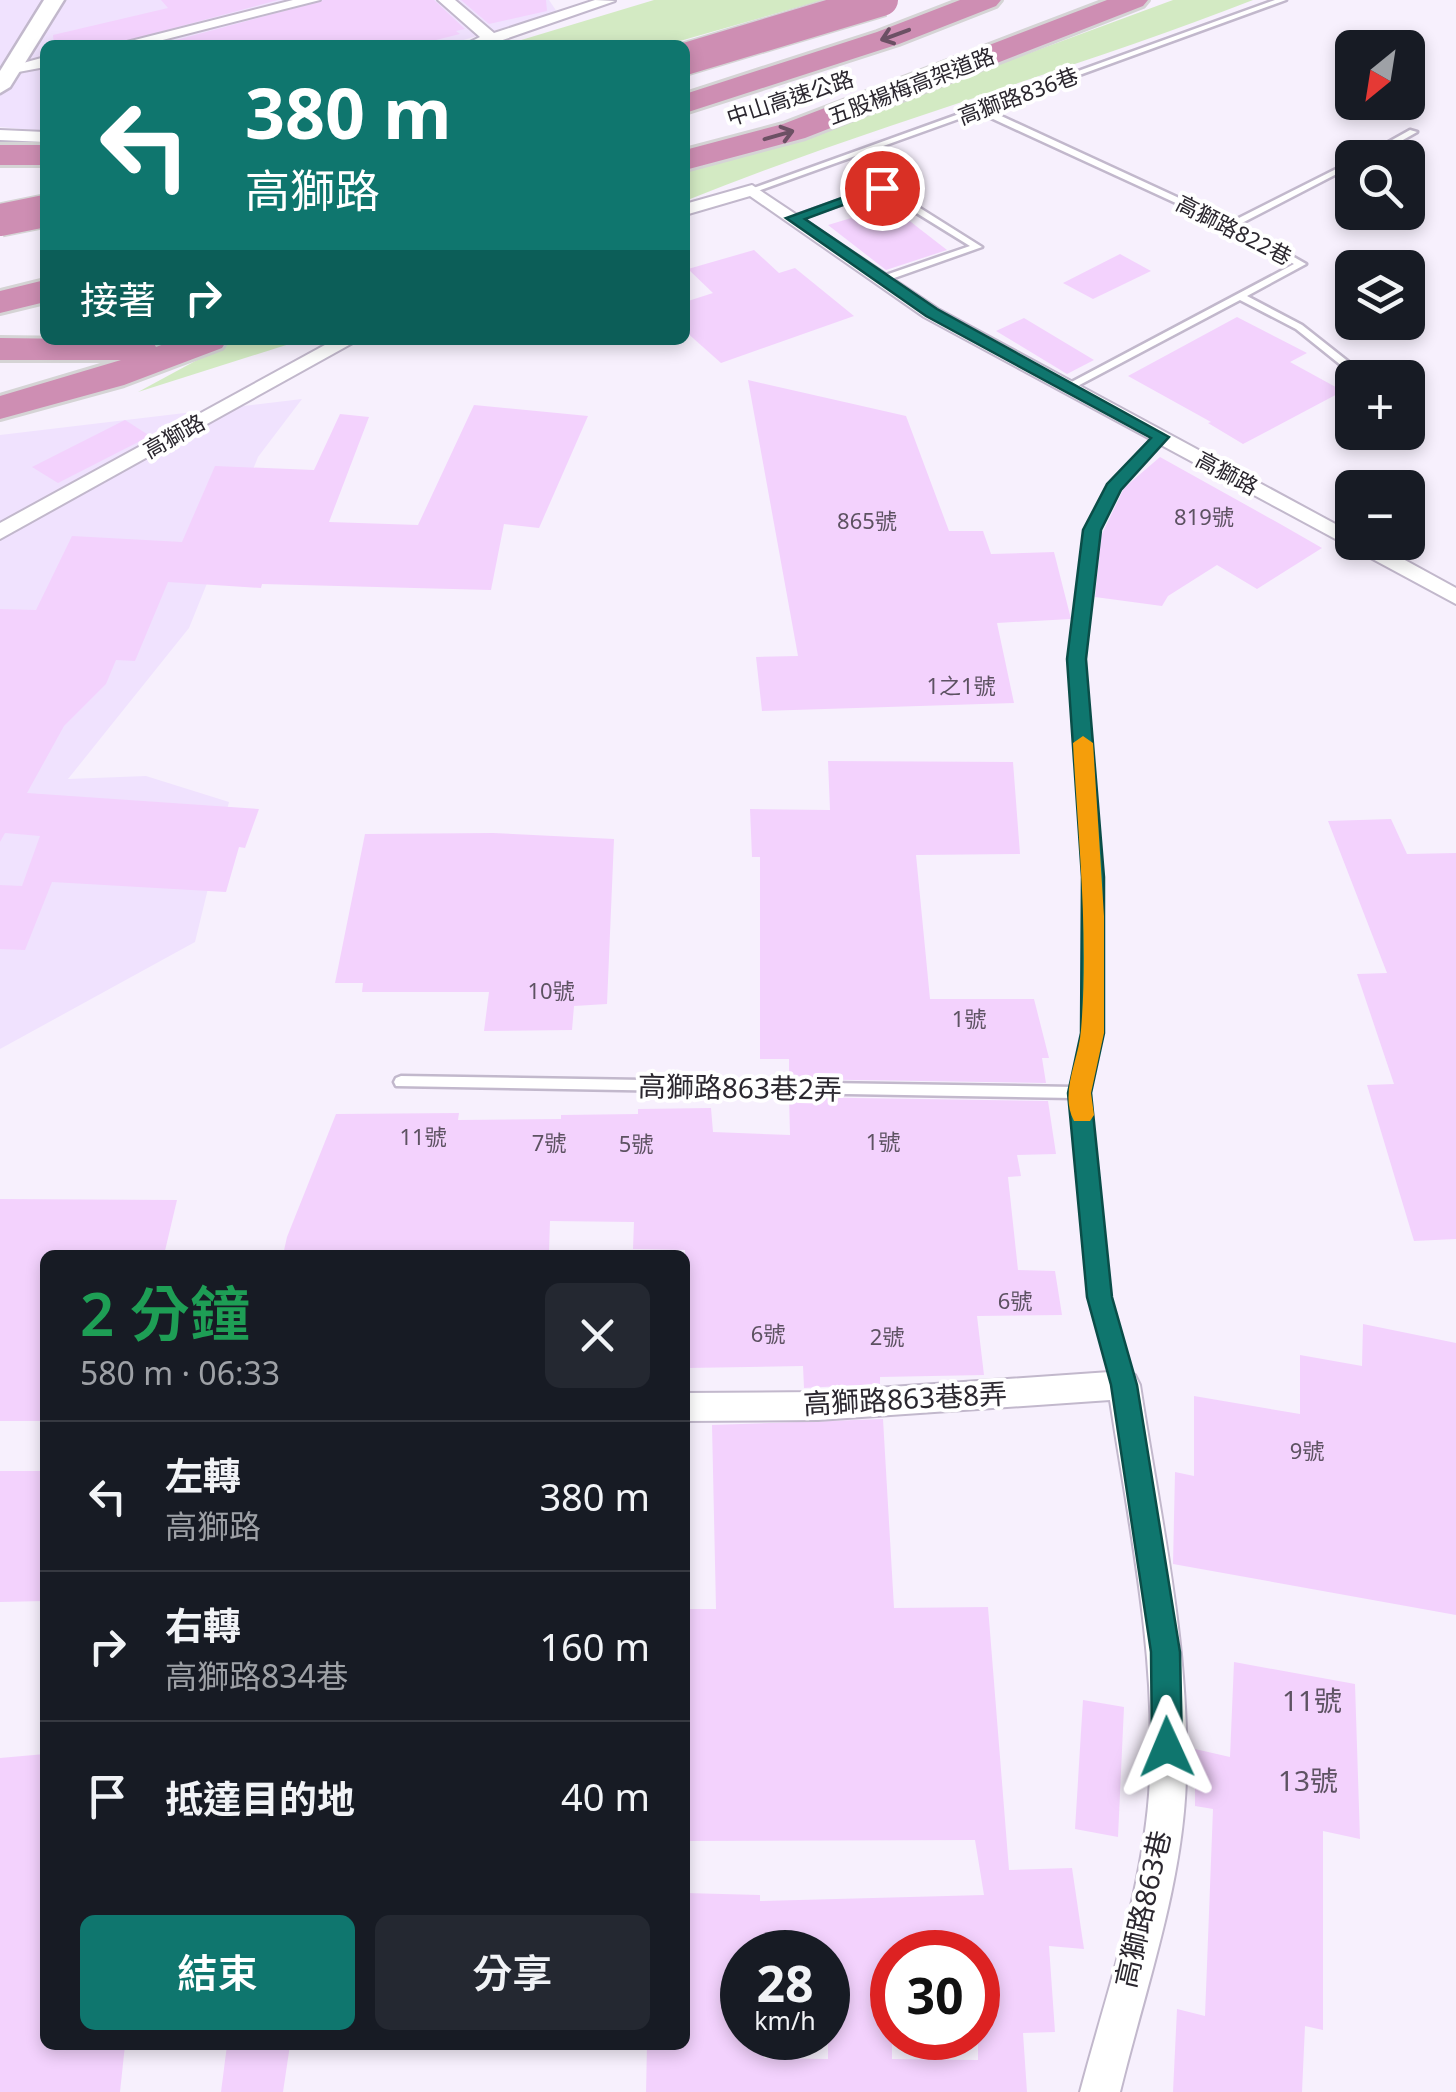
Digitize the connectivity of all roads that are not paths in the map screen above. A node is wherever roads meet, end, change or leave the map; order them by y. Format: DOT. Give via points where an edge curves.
graph roads {
  1 [pos="54,0"];
  2 [pos="312,0"];
  3 [pos="446,0"];
  4 [pos="608,0"];
  5 [pos="882,0"];
  6 [pos="932,0"];
  7 [pos="986,0"];
  8 [pos="1062,0"];
  9 [pos="1132,0"];
  10 [pos="1282,0"];
  11 [pos="491,38"];
  12 [pos="143,40"];
  13 [pos="486,40"];
  14 [pos="690,57"];
  15 [pos="690,57"];
  16 [pos="40,62"];
  17 [pos="10,64"];
  18 [pos="0,87"];
  19 [pos="690,102"];
  20 [pos="982,110"];
  21 [pos="690,130"];
  22 [pos="1413,132"];
  23 [pos="0,135"];
  24 [pos="40,137"];
  25 [pos="1398,140"];
  26 [pos="0,155"];
  27 [pos="40,155"];
  28 [pos="690,159"];
  29 [pos="1335,172"];
  30 [pos="752,190"];
  31 [pos="690,209"];
  32 [pos="40,210"];
  33 [pos="793,218"];
  34 [pos="0,224"];
  35 [pos="1232,225"];
  36 [pos="40,265"];
  37 [pos="0,274"];
  38 [pos="880,280"];
  39 [pos="40,292"];
  40 [pos="1241,297"];
  41 [pos="0,302"];
  42 [pos="40,333"];
  43 [pos="158,345"];
  44 [pos="195,345"];
  45 [pos="339,345"];
  46 [pos="0,346"];
  47 [pos="1341,360"];
  48 [pos="1067,388"];
  49 [pos="0,408"];
  50 [pos="1161,437"];
  51 [pos="0,532"];
  52 [pos="1335,532"];
  53 [pos="1387,560"];
  54 [pos="1456,597"];
  55 [pos="401,1082"];
  56 [pos="1080,1093"];
  57 [pos="1124,1385"];
  58 [pos="690,1407"];
  59 [pos="1100,2092"];
  1 -- 17 [label="street"];
  2 -- 12 [label="street"];
  3 -- 11 [label="street"];
  4 -- 11 [label="street"];
  5 -- 14 [label="highway, bridge"];
  6 -- 15 [label="highway"];
  7 -- 19 [label="highway, 中山高速公路, one-way"];
  8 -- 21 [label="highway, 中山高速公路" via="921,55"];
  28 -- 9 [label="highway, 五股楊梅高架道路, one-way" via="794,131"];
  10 -- 20 [label="lane, 高獅路836巷"];
  11 -- 13 [label="street"];
  16 -- 17 [label="street"];
  17 -- 18 [label="street"];
  20 -- 30 [label="lane, 高獅路836巷"];
  20 -- 35 [label="lane, 高獅路822巷"];
  22 -- 25 [label="lane"];
  23 -- 24 [label="street"];
  26 -- 27 [label="highway"];
  29 -- 35 [label="lane"];
  30 -- 31 [label="street"];
  30 -- 33 [label="street, 高獅路"];
  32 -- 34 [label="highway, bridge"];
  33 -- 38 [label="street, 高獅路"];
  33 -- 38 [label="lane" via="882,188 977,248"];
  35 -- 40 [label="lane, 高獅路822巷" via="1301,264"];
  36 -- 37 [label="highway"];
  38 -- 48 [label="street, 高獅路"];
  39 -- 41 [label="highway"];
  40 -- 47 [label="lane"];
  40 -- 48 [label="lane, 高獅路822巷"];
  42 -- 46 [label="highway"];
  43 -- 46 [label="highway" via="102,352"];
  44 -- 49 [label="highway"];
  45 -- 51 [label="street, 高獅路"];
  48 -- 50 [label="street, 高獅路"];
  50 -- 52 [label="street, 高獅路"];
  50 -- 56 [label="lane, 高獅路863巷" via="1113,488 1092,530 1076,659 1093,877 1092,1033"];
  53 -- 54 [label="street, 高獅路"];
  55 -- 56 [label="lane, 高獅路863巷2弄"];
  56 -- 57 [label="lane, 高獅路863巷" via="1100,1297"];
  57 -- 58 [label="street, 高獅路863巷8弄" via="818,1406"];
  57 -- 59 [label="street, 高獅路863巷" via="1165,1652 1168,1779 1160,1857"];
}
